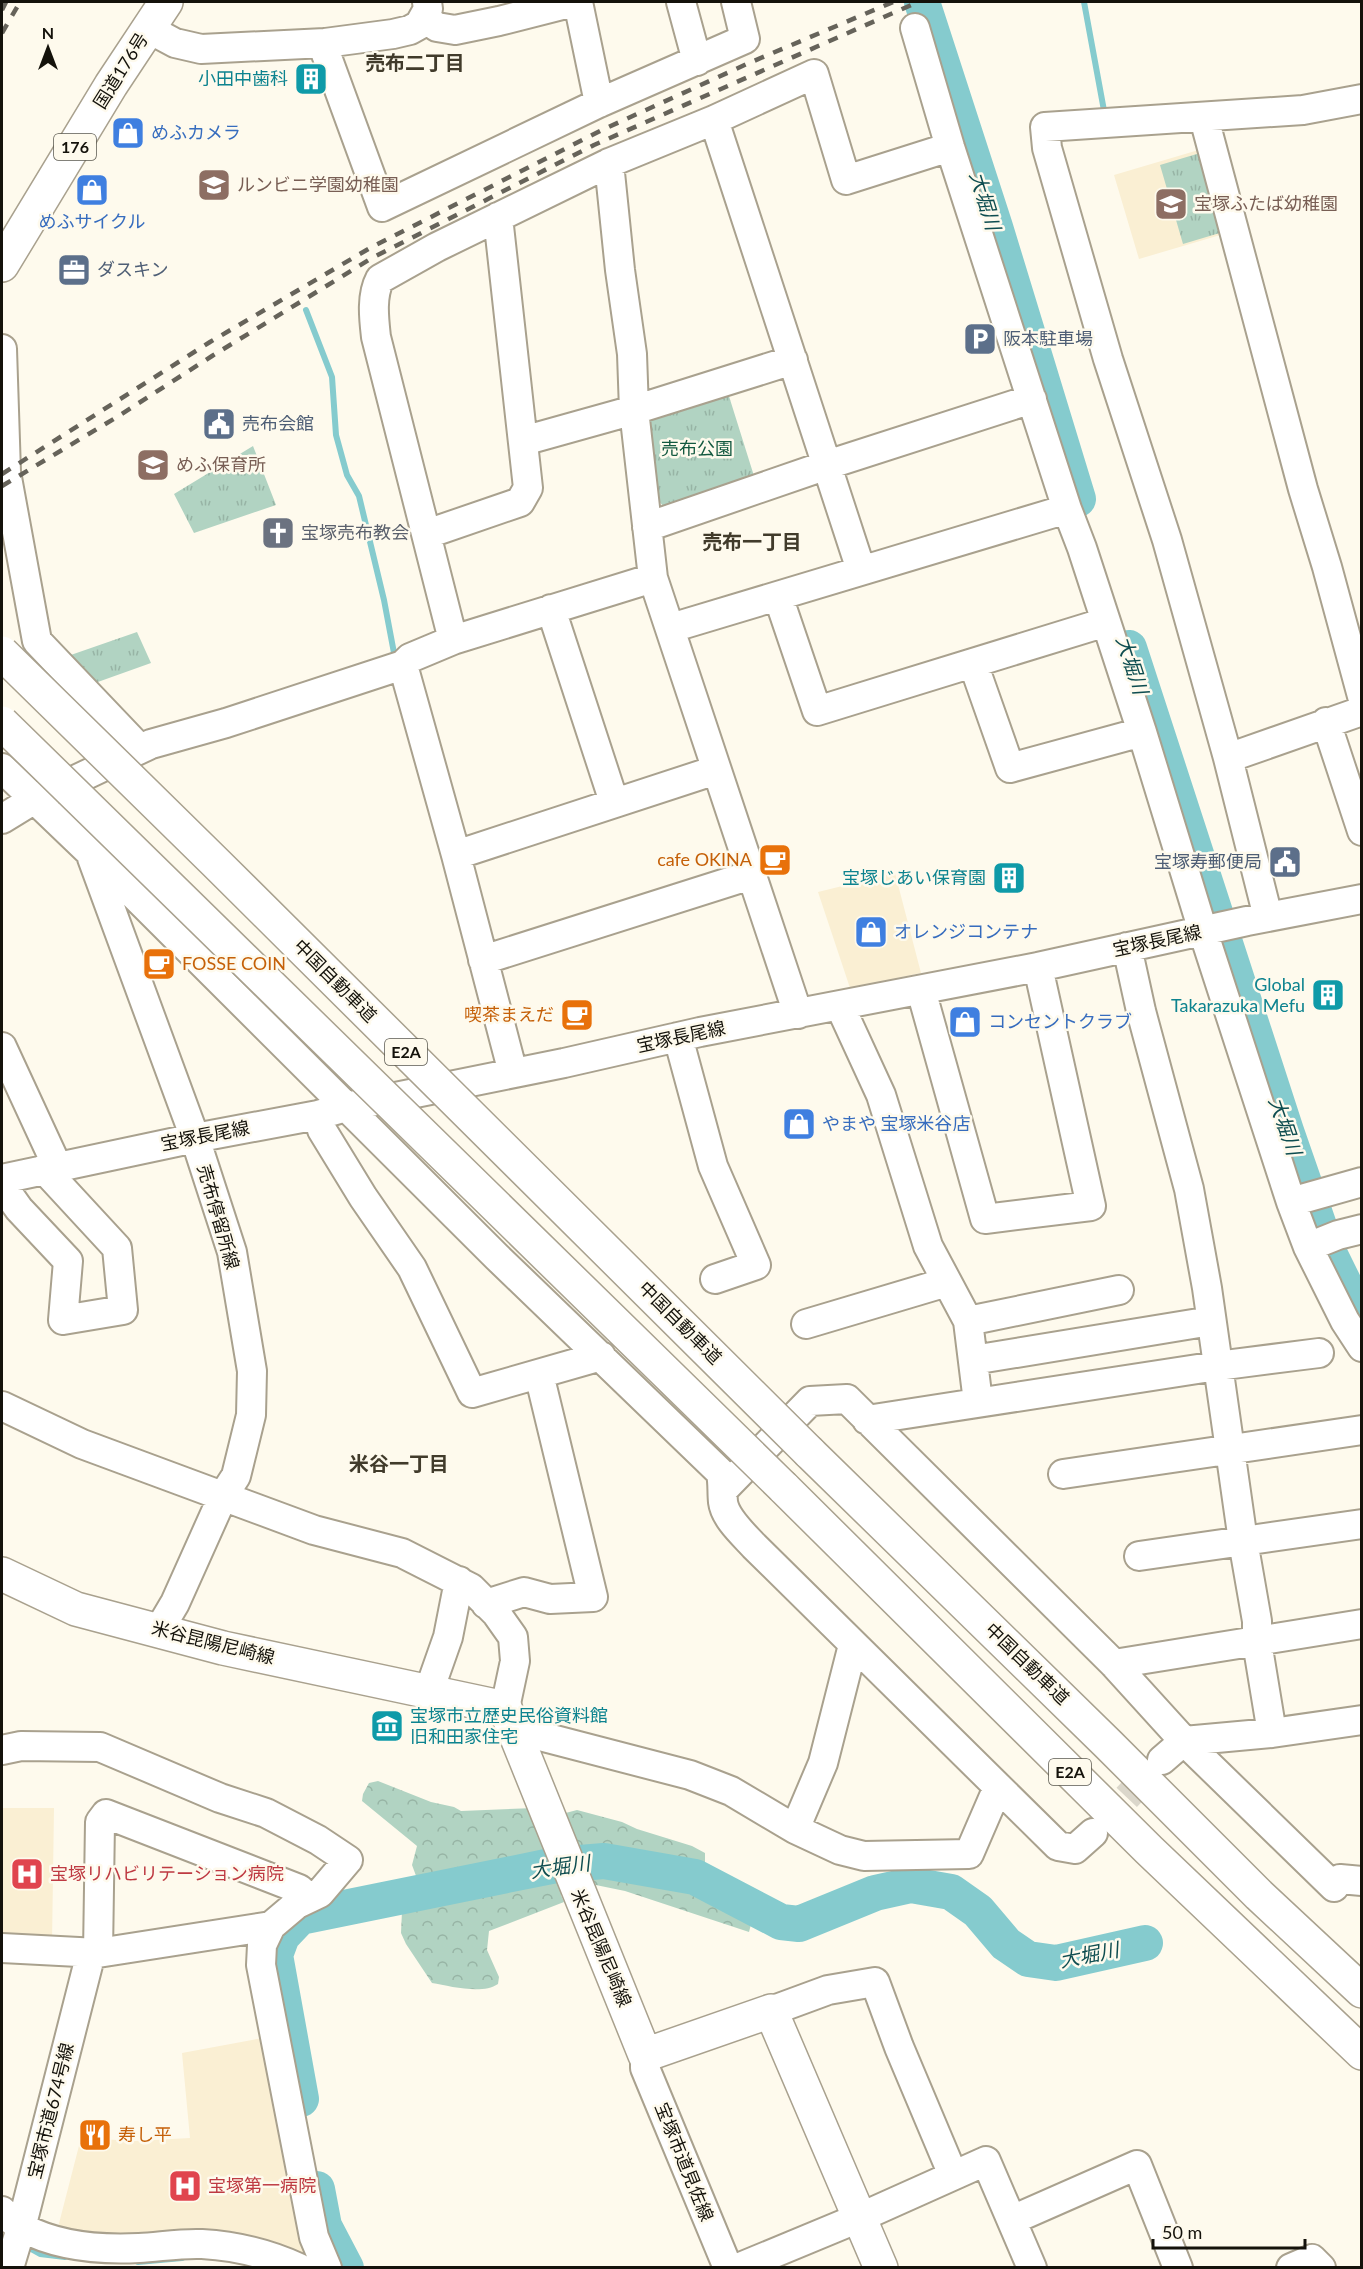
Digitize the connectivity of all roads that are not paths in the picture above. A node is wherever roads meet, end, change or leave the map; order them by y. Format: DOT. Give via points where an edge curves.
graph roads {
  1 [pos="166,2"];
  2 [pos="576,2"];
  3 [pos="681,2"];
  4 [pos="736,2"];
  5 [pos="426,10"];
  6 [pos="147,28"];
  7 [pos="915,28"];
  8 [pos="325,43"];
  9 [pos="697,61"];
  10 [pos="1362,99"];
  11 [pos="599,103"];
  12 [pos="1204,118"];
  13 [pos="714,120"];
  14 [pos="950,147"];
  15 [pos="609,163"];
  16 [pos="498,217"];
  17 [pos="2,265"];
  18 [pos="2,349"];
  19 [pos="793,360"];
  20 [pos="1032,399"];
  21 [pos="634,410"];
  22 [pos="523,441"];
  23 [pos="827,465"];
  24 [pos="1067,509"];
  25 [pos="647,527"];
  26 [pos="427,534"];
  27 [pos="861,570"];
  28 [pos="653,578"];
  29 [pos="778,596"];
  30 [pos="551,609"];
  31 [pos="1106,622"];
  32 [pos="671,628"];
  33 [pos="453,640"];
  34 [pos="38,641"];
  35 [pos="2,655"];
  36 [pos="973,663"];
  37 [pos="402,665"];
  38 [pos="1362,696"];
  39 [pos="1362,711"];
  40 [pos="1326,722"];
  41 [pos="2,723"];
  42 [pos="1142,732"];
  43 [pos="140,750"];
  44 [pos="1228,758"];
  45 [pos="2,768"];
  46 [pos="716,770"];
  47 [pos="33,800"];
  48 [pos="614,802"];
  49 [pos="2,819"];
  50 [pos="1362,831"];
  51 [pos="90,854"];
  52 [pos="456,855"];
  53 [pos="751,874"];
  54 [pos="1362,899"];
  55 [pos="1268,918"];
  56 [pos="1214,929"];
  57 [pos="1127,947"];
  58 [pos="483,960"];
  59 [pos="1038,968"];
  60 [pos="921,990"];
  61 [pos="840,1006"];
  62 [pos="798,1014"];
  63 [pos="678,1037"];
  64 [pos="2,1047"];
  65 [pos="513,1073"];
  66 [pos="346,1107"];
  67 [pos="318,1115"];
  68 [pos="195,1138"];
  69 [pos="50,1168"];
  70 [pos="2,1179"];
  71 [pos="1362,1182"];
  72 [pos="2,1185"];
  73 [pos="1302,1199"];
  74 [pos="1362,1229"];
  75 [pos="1319,1243"];
  76 [pos="715,1279"];
  77 [pos="947,1282"];
  78 [pos="1119,1290"];
  79 [pos="968,1321"];
  80 [pos="1211,1321"];
  81 [pos="806,1324"];
  82 [pos="1362,1347"];
  83 [pos="1319,1353"];
  84 [pos="601,1356"];
  85 [pos="973,1360"];
  86 [pos="1217,1366"];
  87 [pos="539,1374"];
  88 [pos="978,1402"];
  89 [pos="2,1406"];
  90 [pos="867,1420"];
  91 [pos="1362,1430"];
  92 [pos="1230,1451"];
  93 [pos="1063,1474"];
  94 [pos="724,1489"];
  95 [pos="223,1496"];
  96 [pos="1362,1524"];
  97 [pos="1242,1541"];
  98 [pos="1139,1556"];
  99 [pos="2,1574"];
  100 [pos="459,1581"];
  101 [pos="486,1604"];
  102 [pos="1362,1624"];
  103 [pos="159,1630"];
  104 [pos="1257,1641"];
  105 [pos="853,1645"];
  106 [pos="1114,1664"];
  107 [pos="429,1691"];
  108 [pos="509,1718"];
  109 [pos="1362,1720"];
  110 [pos="1272,1733"];
  111 [pos="1184,1741"];
  112 [pos="2,1750"];
  113 [pos="1162,1760"];
  114 [pos="998,1787"];
  115 [pos="795,1829"];
  116 [pos="1094,1833"];
  117 [pos="1149,1850"];
  118 [pos="1362,1881"];
  119 [pos="1259,1895"];
  120 [pos="309,1898"];
  121 [pos="271,1926"];
  122 [pos="2,1948"];
  123 [pos="94,1953"];
  124 [pos="1362,1975"];
  125 [pos="1362,1991"];
  126 [pos="771,2011"];
  127 [pos="1362,2053"];
  128 [pos="645,2055"];
  129 [pos="1362,2076"];
  130 [pos="953,2175"];
  131 [pos="861,2217"];
  132 [pos="1012,2220"];
  133 [pos="9,2239"];
  134 [pos="299,2268"];
  135 [pos="327,2268"];
  136 [pos="728,2268"];
  137 [pos="738,2268"];
  138 [pos="881,2268"];
  139 [pos="1032,2268"];
  140 [pos="1178,2268"];
  141 [pos="1291,2268"];
  142 [pos="1321,2268"];
  1 -- 6 [label="main road, 国道176号 / 176"];
  2 -- 5 [label="street" via="455,30 436,27"];
  2 -- 11 [label="street"];
  3 -- 9 [label="street"];
  4 -- 9 [label="street" via="745,39"];
  5 -- 8 [label="street" via="419,25 410,30 365,40"];
  6 -- 8 [label="street" via="175,43 201,49"];
  6 -- 17 [label="main road, 国道176号 / 176"];
  7 -- 14 [label="street"];
  8 -- 11 [label="street" via="381,207"];
  9 -- 11 [label="street"];
  10 -- 12 [label="street" via="1303,110"];
  12 -- 38 [label="street"];
  12 -- 44 [label="street" via="1045,127 1047,148 1108,359 1167,540"];
  13 -- 14 [label="street" via="814,74 846,180"];
  13 -- 15 [label="street"];
  13 -- 19 [label="street"];
  14 -- 20 [label="street"];
  15 -- 16 [label="street"];
  15 -- 21 [label="street" via="632,354"];
  16 -- 22 [label="street"];
  16 -- 26 [label="street" via="380,279 376,286 376,337"];
  18 -- 34 [label="street" via="6,472"];
  19 -- 21 [label="street"];
  19 -- 23 [label="street"];
  20 -- 23 [label="street"];
  20 -- 24 [label="street"];
  21 -- 22 [label="street"];
  21 -- 25 [label="street"];
  22 -- 26 [label="street" via="528,488 520,502"];
  23 -- 25 [label="street"];
  23 -- 27 [label="street"];
  24 -- 27 [label="street"];
  24 -- 31 [label="street"];
  25 -- 28 [label="street"];
  26 -- 33 [label="street"];
  27 -- 29 [label="street"];
  28 -- 30 [label="street"];
  28 -- 32 [label="street"];
  29 -- 32 [label="street"];
  29 -- 36 [label="street" via="817,711"];
  30 -- 33 [label="street"];
  30 -- 48 [label="street"];
  31 -- 36 [label="street"];
  31 -- 42 [label="street"];
  32 -- 46 [label="street"];
  33 -- 37 [label="street"];
  34 -- 35 [label="street"];
  34 -- 43 [label="street"];
  35 -- 119 [label="main road, 中国自動車道 / E2A, bridge"];
  36 -- 42 [label="street" via="1010,768"];
  37 -- 43 [label="street"];
  37 -- 52 [label="street"];
  39 -- 40 [label="street"];
  40 -- 44 [label="street"];
  40 -- 50 [label="street"];
  41 -- 117 [label="main road, E2A, bridge"];
  42 -- 56 [label="street"];
  43 -- 47 [label="street"];
  44 -- 55 [label="street"];
  45 -- 47 [label="street, 売布停留所線"];
  46 -- 48 [label="street"];
  46 -- 53 [label="street"];
  47 -- 49 [label="street"];
  47 -- 51 [label="street, 売布停留所線"];
  48 -- 52 [label="street"];
  51 -- 66 [label="street"];
  51 -- 68 [label="street, 売布停留所線"];
  52 -- 58 [label="street"];
  53 -- 58 [label="street"];
  53 -- 62 [label="street"];
  54 -- 55 [label="street, 宝塚長尾線"];
  55 -- 56 [label="street, 宝塚長尾線"];
  56 -- 57 [label="street, 宝塚長尾線"];
  56 -- 73 [label="street"];
  57 -- 59 [label="street, 宝塚長尾線"];
  57 -- 80 [label="street" via="1189,1190"];
  58 -- 65 [label="street"];
  59 -- 60 [label="street, 宝塚長尾線"];
  59 -- 60 [label="street" via="1092,1206 985,1219"];
  60 -- 61 [label="street, 宝塚長尾線"];
  61 -- 62 [label="street, 宝塚長尾線"];
  61 -- 77 [label="street" via="881,1095 928,1246"];
  62 -- 63 [label="street, 宝塚長尾線"];
  63 -- 65 [label="street, 宝塚長尾線"];
  63 -- 76 [label="street" via="713,1166 756,1265"];
  64 -- 69 [label="street"];
  65 -- 66 [label="street, 宝塚長尾線"];
  66 -- 67 [label="street, 宝塚長尾線"];
  66 -- 84 [label="street"];
  67 -- 68 [label="street, 宝塚長尾線"];
  67 -- 87 [label="street" via="322,1130 363,1197 412,1268 472,1393"];
  68 -- 69 [label="street, 宝塚長尾線"];
  68 -- 95 [label="street, 売布停留所線" via="232,1252 252,1371 251,1415 236,1476"];
  69 -- 70 [label="street, 宝塚長尾線"];
  69 -- 72 [label="street" via="117,1248 123,1310 63,1320 68,1261"];
  71 -- 73 [label="street"];
  73 -- 75 [label="street"];
  74 -- 75 [label="street"];
  75 -- 82 [label="street" via="1345,1321"];
  77 -- 79 [label="street"];
  77 -- 81 [label="street"];
  78 -- 79 [label="street"];
  79 -- 85 [label="street"];
  80 -- 85 [label="street"];
  80 -- 86 [label="street"];
  83 -- 86 [label="street"];
  84 -- 87 [label="street"];
  84 -- 94 [label="street" via="721,1473"];
  85 -- 88 [label="street"];
  86 -- 88 [label="street"];
  86 -- 92 [label="street"];
  87 -- 101 [label="street" via="593,1597 550,1599 524,1592"];
  88 -- 90 [label="street"];
  89 -- 95 [label="street" via="82,1444"];
  90 -- 94 [label="street" via="847,1399 810,1401"];
  90 -- 106 [label="street"];
  91 -- 92 [label="street"];
  92 -- 93 [label="street"];
  92 -- 97 [label="street"];
  94 -- 105 [label="street" via="723,1504 732,1521"];
  95 -- 100 [label="street" via="314,1530 402,1553"];
  95 -- 103 [label="street, 売布停留所線"];
  96 -- 97 [label="street"];
  97 -- 98 [label="street"];
  97 -- 104 [label="street"];
  99 -- 103 [label="main road, 米谷昆陽尼崎線" via="76,1609"];
  100 -- 101 [label="street"];
  100 -- 107 [label="street" via="448,1637"];
  101 -- 108 [label="street" via="513,1637 515,1661"];
  102 -- 104 [label="street"];
  103 -- 107 [label="main road, 米谷昆陽尼崎線" via="223,1648"];
  104 -- 106 [label="street"];
  104 -- 110 [label="street"];
  105 -- 114 [label="street"];
  105 -- 115 [label="street" via="824,1762"];
  106 -- 111 [label="street"];
  107 -- 108 [label="main road, 米谷昆陽尼崎線"];
  108 -- 115 [label="street" via="690,1775 731,1791"];
  108 -- 128 [label="main road, 米谷昆陽尼崎線"];
  109 -- 110 [label="street"];
  110 -- 111 [label="street"];
  111 -- 113 [label="street"];
  111 -- 118 [label="street" via="1334,1887 1340,1879"];
  112 -- 120 [label="street" via="21,1746 100,1747 220,1798 266,1813 348,1860 320,1893"];
  114 -- 115 [label="street" via="969,1854 864,1856 840,1850"];
  114 -- 116 [label="street" via="1058,1846 1076,1850"];
  117 -- 127 [label="main road, E2A"];
  117 -- 129 [label="main road"];
  119 -- 124 [label="main road"];
  119 -- 125 [label="main road, 中国自動車道 / E2A"];
  120 -- 121 [label="street"];
  120 -- 123 [label="street, 宝塚市道674号線" via="299,1889 106,1814 100,1822"];
  121 -- 123 [label="street"];
  121 -- 135 [label="street" via="262,1945 261,1965 314,2237"];
  122 -- 123 [label="street"];
  123 -- 133 [label="street, 宝塚市道674号線"];
  126 -- 128 [label="main road"];
  126 -- 130 [label="street" via="828,1990 876,1982"];
  126 -- 131 [label="main road"];
  128 -- 136 [label="street, 宝塚市道見佐線" via="645,2068"];
  130 -- 131 [label="street"];
  130 -- 132 [label="street" via="986,2161"];
  131 -- 137 [label="street"];
  131 -- 138 [label="main road"];
  132 -- 139 [label="street"];
  132 -- 140 [label="street" via="1137,2165"];
  133 -- 134 [label="street" via="135,2248 200,2244 244,2249"];
  141 -- 142 [label="street" via="1312,2259"];
}
